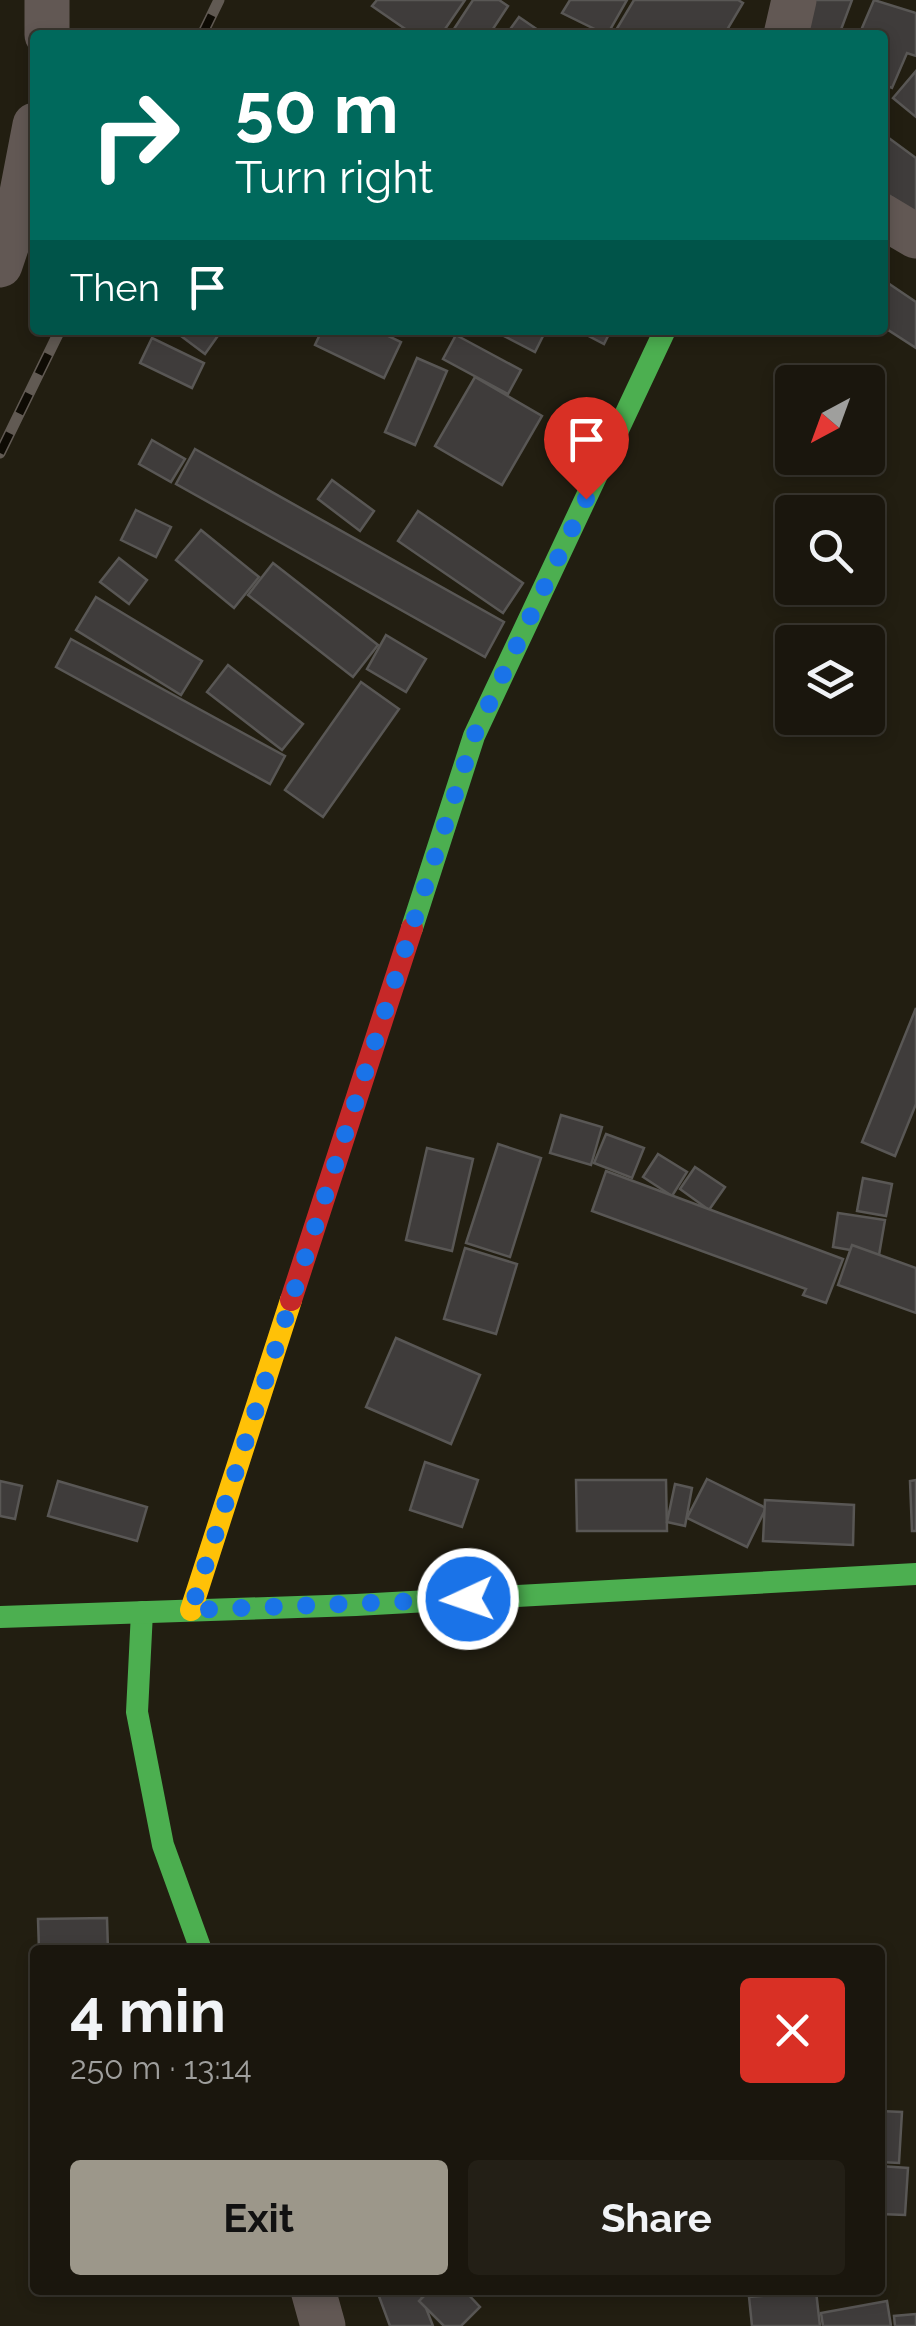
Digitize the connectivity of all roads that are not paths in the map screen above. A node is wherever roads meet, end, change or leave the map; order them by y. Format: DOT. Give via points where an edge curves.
graph roads {
  1 [pos="47,0"];
  2 [pos="794,0"];
  3 [pos="47,30"];
  4 [pos="787,30"];
  5 [pos="30,152"];
  6 [pos="888,220"];
  7 [pos="916,236"];
  8 [pos="0,265"];
  9 [pos="663,335"];
  10 [pos="916,1574"];
  11 [pos="191,1610"];
  12 [pos="142,1612"];
  13 [pos="0,1617"];
  14 [pos="199,1945"];
  15 [pos="314,2295"];
  16 [pos="323,2326"];
  1 -- 3 [label="street"];
  2 -- 4 [label="street"];
  5 -- 8 [label="street"];
  6 -- 7 [label="street"];
  9 -- 11 [label="street" via="474,736"];
  10 -- 11 [label="street"];
  11 -- 12 [label="street"];
  12 -- 13 [label="street"];
  12 -- 14 [label="street" via="137,1712 163,1845"];
  15 -- 16 [label="street"];
}
